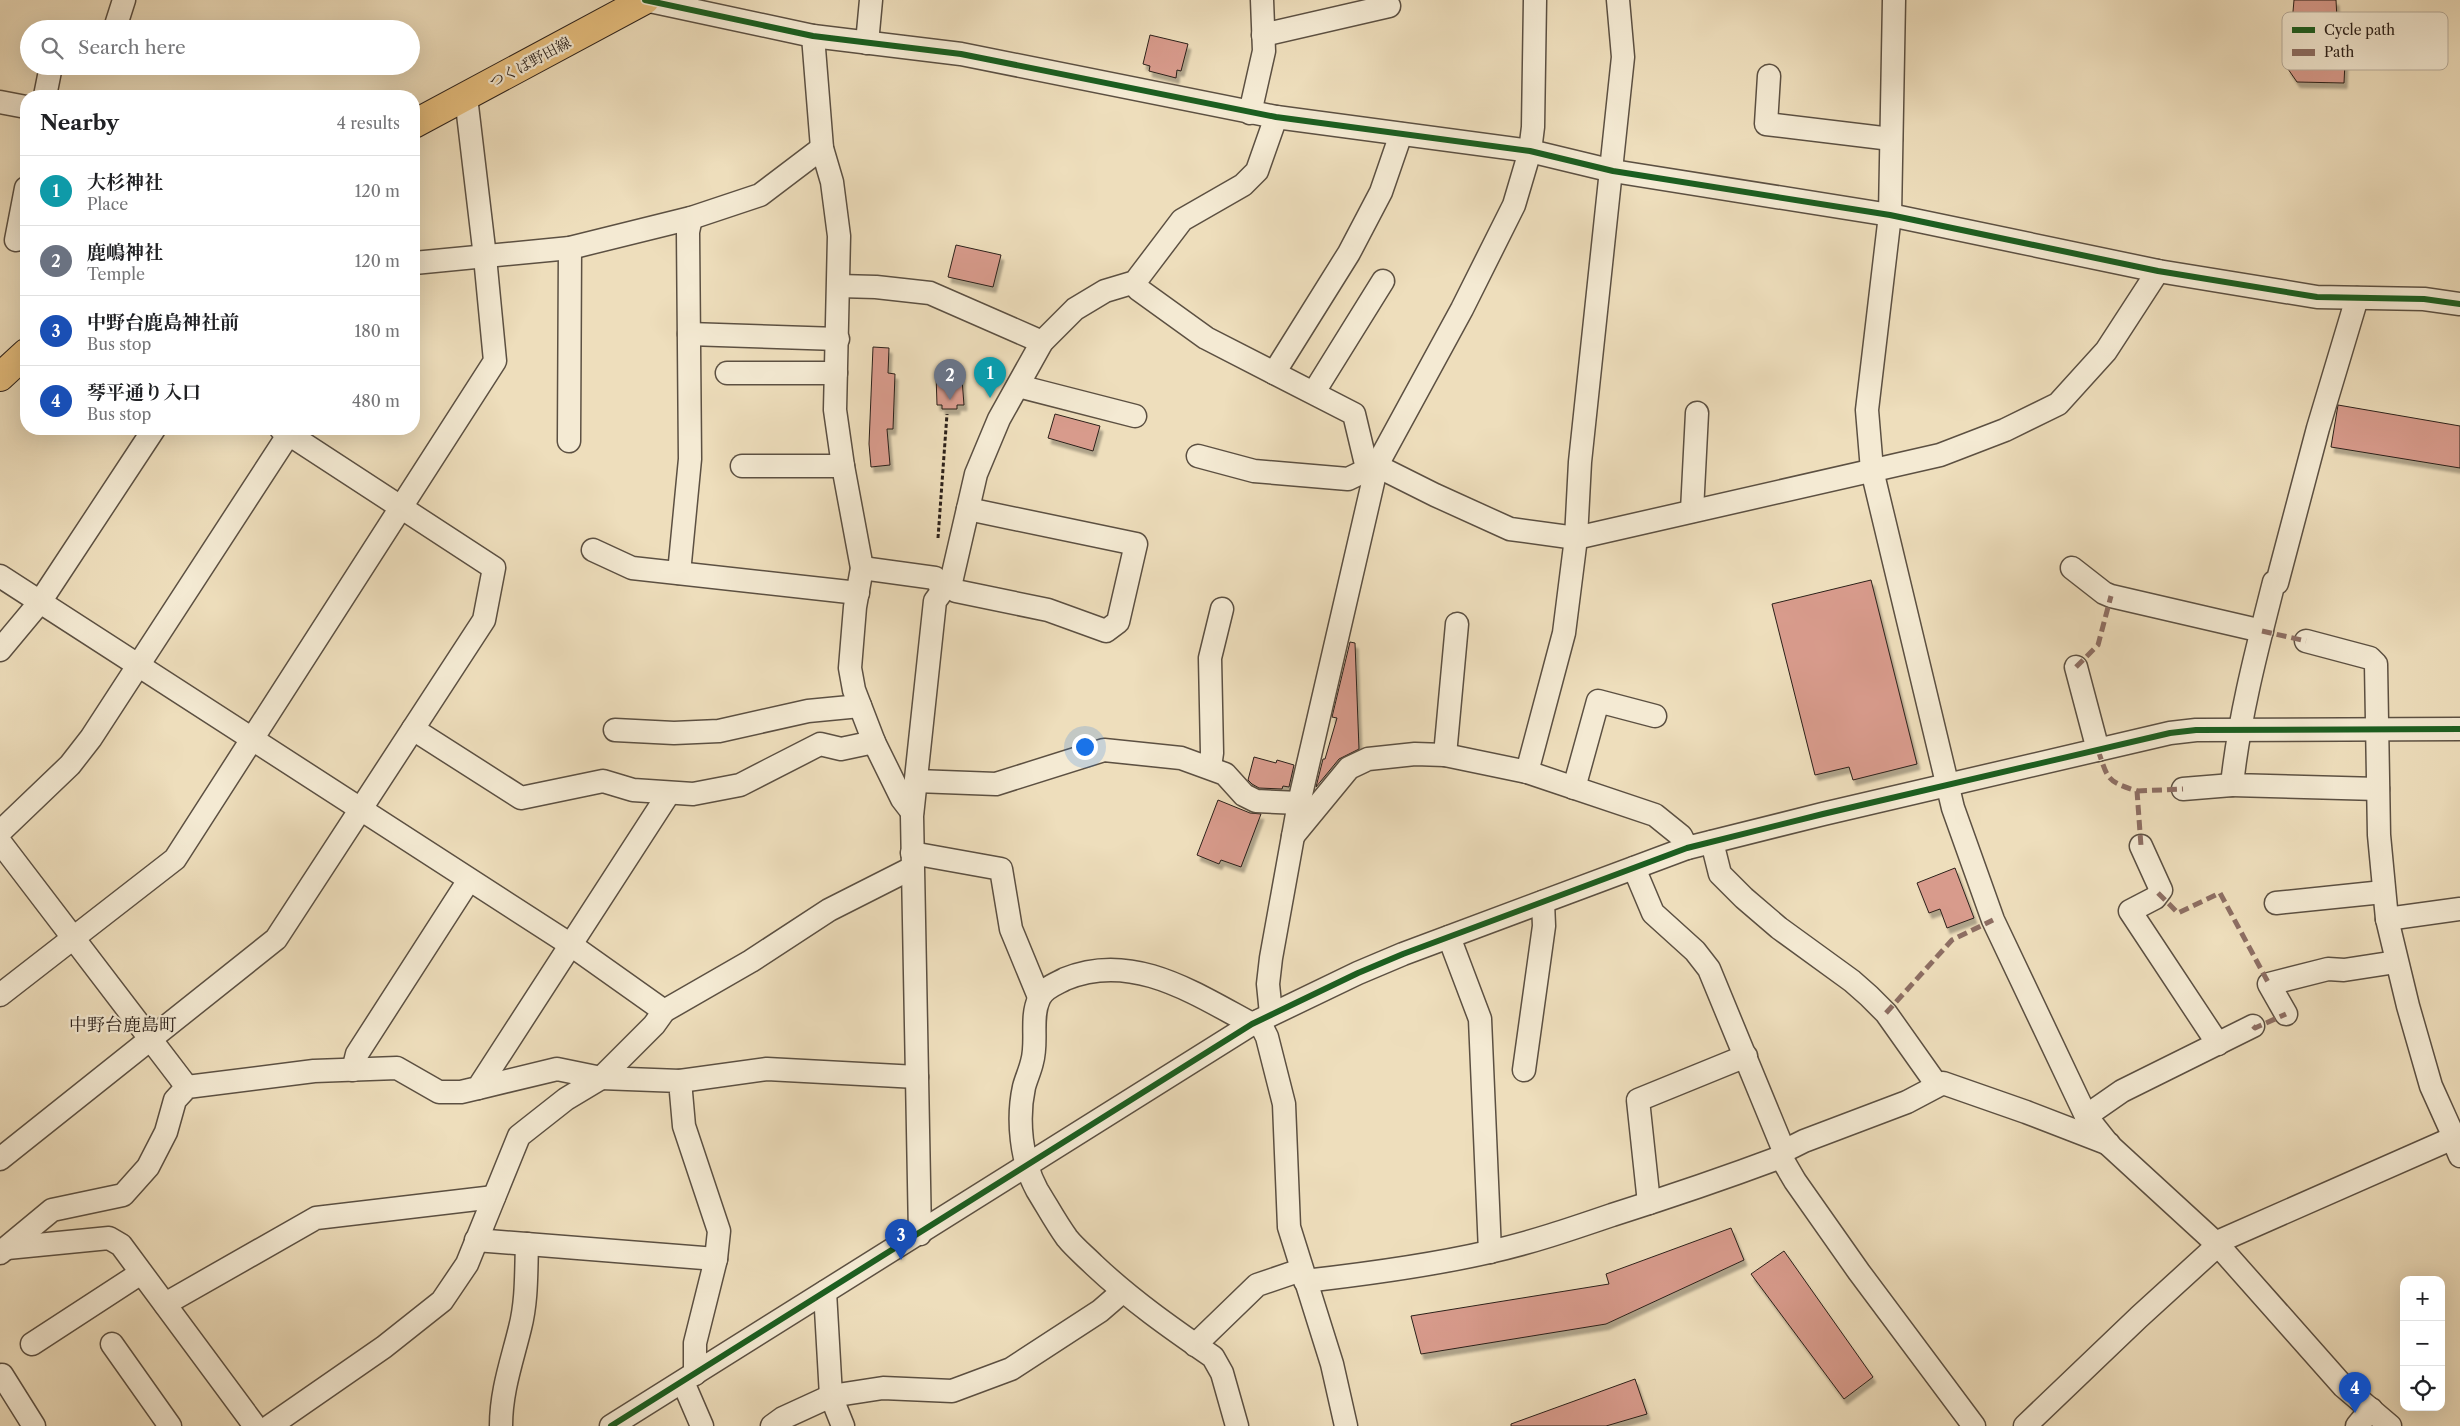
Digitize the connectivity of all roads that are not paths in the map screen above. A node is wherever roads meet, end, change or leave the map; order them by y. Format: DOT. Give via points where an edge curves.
graph roads {
  1 [pos="124,0"];
  2 [pos="645,0"];
  3 [pos="871,0"];
  4 [pos="1262,0"];
  5 [pos="1535,0"];
  6 [pos="1618,0"];
  7 [pos="1894,0"];
  8 [pos="1389,6"];
  9 [pos="118,20"];
  10 [pos="813,36"];
  11 [pos="867,43"];
  12 [pos="1264,43"];
  13 [pos="49,75"];
  14 [pos="1769,76"];
  15 [pos="46,90"];
  16 [pos="466,96"];
  17 [pos="0,102"];
  18 [pos="20,106"];
  19 [pos="1250,113"];
  20 [pos="1276,118"];
  21 [pos="420,121"];
  22 [pos="1400,134"];
  23 [pos="1891,139"];
  24 [pos="822,148"];
  25 [pos="1530,151"];
  26 [pos="1613,171"];
  27 [pos="20,214"];
  28 [pos="1890,215"];
  29 [pos="691,218"];
  30 [pos="14,239"];
  31 [pos="570,248"];
  32 [pos="486,256"];
  33 [pos="420,262"];
  34 [pos="2158,271"];
  35 [pos="1135,282"];
  36 [pos="1383,282"];
  37 [pos="839,286"];
  38 [pos="2357,298"];
  39 [pos="2460,304"];
  40 [pos="689,334"];
  41 [pos="838,339"];
  42 [pos="1042,342"];
  43 [pos="20,359"];
  44 [pos="727,373"];
  45 [pos="836,373"];
  46 [pos="1274,373"];
  47 [pos="0,378"];
  48 [pos="1018,386"];
  49 [pos="1314,392"];
  50 [pos="1697,413"];
  51 [pos="1135,416"];
  52 [pos="150,435"];
  53 [pos="285,435"];
  54 [pos="295,435"];
  55 [pos="569,441"];
  56 [pos="1198,456"];
  57 [pos="1377,465"];
  58 [pos="742,466"];
  59 [pos="843,466"];
  60 [pos="1872,470"];
  61 [pos="402,508"];
  62 [pos="968,509"];
  63 [pos="1692,511"];
  64 [pos="1576,538"];
  65 [pos="593,550"];
  66 [pos="862,568"];
  67 [pos="2072,568"];
  68 [pos="679,573"];
  69 [pos="0,576"];
  70 [pos="945,588"];
  71 [pos="858,594"];
  72 [pos="40,602"];
  73 [pos="1222,609"];
  74 [pos="1457,624"];
  75 [pos="2262,631"];
  76 [pos="2306,641"];
  77 [pos="0,650"];
  78 [pos="138,664"];
  79 [pos="2076,667"];
  80 [pos="860,706"];
  81 [pos="1654,716"];
  82 [pos="413,728"];
  83 [pos="2377,728"];
  84 [pos="2240,729"];
  85 [pos="2460,729"];
  86 [pos="615,730"];
  87 [pos="251,738"];
  88 [pos="874,742"];
  89 [pos="2098,750"];
  90 [pos="1445,756"];
  91 [pos="1210,768"];
  92 [pos="1527,772"];
  93 [pos="916,781"];
  94 [pos="1946,785"];
  95 [pos="2232,785"];
  96 [pos="1574,788"];
  97 [pos="2183,789"];
  98 [pos="2378,789"];
  99 [pos="669,793"];
  100 [pos="1299,803"];
  101 [pos="360,809"];
  102 [pos="912,812"];
  103 [pos="0,832"];
  104 [pos="1293,836"];
  105 [pos="0,842"];
  106 [pos="1712,842"];
  107 [pos="2141,846"];
  108 [pos="1687,848"];
  109 [pos="912,861"];
  110 [pos="1634,868"];
  111 [pos="469,880"];
  112 [pos="2383,892"];
  113 [pos="1543,902"];
  114 [pos="2276,902"];
  115 [pos="2460,909"];
  116 [pos="2387,919"];
  117 [pos="73,936"];
  118 [pos="1449,938"];
  119 [pos="571,945"];
  120 [pos="2396,962"];
  121 [pos="0,995"];
  122 [pos="1039,997"];
  123 [pos="664,1011"];
  124 [pos="2286,1014"];
  125 [pos="1260,1020"];
  126 [pos="2253,1026"];
  127 [pos="150,1038"];
  128 [pos="2218,1044"];
  129 [pos="1746,1056"];
  130 [pos="353,1070"];
  131 [pos="1524,1070"];
  132 [pos="917,1077"];
  133 [pos="601,1078"];
  134 [pos="680,1081"];
  135 [pos="1937,1085"];
  136 [pos="187,1087"];
  137 [pos="478,1088"];
  138 [pos="2086,1116"];
  139 [pos="2457,1141"];
  140 [pos="2110,1145"];
  141 [pos="1782,1154"];
  142 [pos="0,1159"];
  143 [pos="1026,1164"];
  144 [pos="494,1197"];
  145 [pos="1649,1203"];
  146 [pos="920,1234"];
  147 [pos="476,1240"];
  148 [pos="527,1244"];
  149 [pos="2216,1244"];
  150 [pos="4,1251"];
  151 [pos="1490,1252"];
  152 [pos="716,1259"];
  153 [pos="141,1273"];
  154 [pos="1303,1275"];
  155 [pos="826,1292"];
  156 [pos="1122,1292"];
  157 [pos="165,1304"];
  158 [pos="32,1344"];
  159 [pos="112,1344"];
  160 [pos="1195,1345"];
  161 [pos="2,1375"];
  162 [pos="689,1378"];
  163 [pos="831,1396"];
  164 [pos="2364,1418"];
  165 [pos="34,1426"];
  166 [pos="170,1426"];
  167 [pos="255,1426"];
  168 [pos="270,1426"];
  169 [pos="501,1426"];
  170 [pos="611,1426"];
  171 [pos="702,1426"];
  172 [pos="772,1426"];
  173 [pos="843,1426"];
  174 [pos="1237,1426"];
  175 [pos="1346,1426"];
  176 [pos="1974,1426"];
  177 [pos="2025,1426"];
  178 [pos="2390,1426"];
  1 -- 9 [label="street"];
  2 -- 10 [label="street"];
  2 -- 16 [label="main road, つくば野田線"];
  3 -- 11 [label="street"];
  4 -- 12 [label="street"];
  5 -- 25 [label="street"];
  6 -- 26 [label="street" via="1623,57"];
  7 -- 23 [label="street"];
  8 -- 12 [label="street"];
  10 -- 11 [label="street"];
  10 -- 24 [label="street"];
  11 -- 19 [label="street" via="961,54"];
  12 -- 19 [label="street"];
  13 -- 15 [label="street"];
  14 -- 23 [label="street" via="1766,124"];
  16 -- 21 [label="main road, つくば野田線"];
  16 -- 32 [label="street"];
  17 -- 18 [label="street"];
  19 -- 20 [label="street"];
  20 -- 22 [label="street"];
  20 -- 35 [label="street" via="1258,171 1243,185 1182,220"];
  22 -- 25 [label="street"];
  22 -- 46 [label="street" via="1380,192 1349,252"];
  23 -- 28 [label="street"];
  24 -- 29 [label="street" via="760,195"];
  24 -- 37 [label="street" via="832,182 839,236"];
  25 -- 26 [label="street"];
  25 -- 57 [label="street" via="1514,205"];
  26 -- 28 [label="street"];
  26 -- 64 [label="street" via="1580,462"];
  27 -- 30 [label="street"];
  28 -- 34 [label="street"];
  28 -- 60 [label="street" via="1867,410"];
  29 -- 31 [label="street"];
  29 -- 40 [label="street" via="688,232"];
  31 -- 32 [label="street"];
  31 -- 55 [label="street"];
  32 -- 33 [label="street"];
  32 -- 61 [label="street" via="495,361"];
  34 -- 38 [label="street" via="2317,297"];
  34 -- 60 [label="street" via="2106,351 2058,404 2005,430 1940,455"];
  35 -- 42 [label="street" via="1105,291 1075,309"];
  35 -- 46 [label="street" via="1138,289 1206,338"];
  36 -- 49 [label="street"];
  37 -- 41 [label="street"];
  37 -- 42 [label="street" via="930,293"];
  38 -- 39 [label="street" via="2424,299"];
  38 -- 75 [label="street"];
  40 -- 41 [label="street"];
  40 -- 68 [label="street" via="690,459"];
  41 -- 45 [label="street"];
  42 -- 48 [label="street"];
  43 -- 47 [label="main road"];
  44 -- 45 [label="street"];
  45 -- 59 [label="street" via="836,410"];
  46 -- 49 [label="street"];
  48 -- 51 [label="street"];
  48 -- 62 [label="street" via="999,419 976,474"];
  49 -- 57 [label="street" via="1354,414 1365,460"];
  50 -- 63 [label="street"];
  52 -- 72 [label="street"];
  53 -- 78 [label="street"];
  54 -- 61 [label="street"];
  56 -- 57 [label="street" via="1254,471 1348,479"];
  57 -- 64 [label="street" via="1510,529"];
  57 -- 100 [label="street"];
  58 -- 59 [label="street"];
  59 -- 66 [label="street"];
  60 -- 63 [label="street"];
  60 -- 94 [label="street"];
  61 -- 82 [label="street" via="494,568 484,620"];
  61 -- 87 [label="street"];
  62 -- 70 [label="street" via="952,578"];
  62 -- 70 [label="street" via="1136,544 1118,622 1106,631 1048,610"];
  63 -- 64 [label="street"];
  64 -- 92 [label="street" via="1564,633"];
  65 -- 68 [label="street" via="632,568"];
  66 -- 70 [label="street" via="935,578"];
  66 -- 71 [label="street"];
  67 -- 75 [label="street" via="2104,594"];
  68 -- 71 [label="street"];
  69 -- 72 [label="street"];
  70 -- 93 [label="street" via="935,601"];
  71 -- 80 [label="street" via="850,668"];
  72 -- 77 [label="street"];
  72 -- 78 [label="street"];
  73 -- 91 [label="street" via="1210,658"];
  74 -- 90 [label="street"];
  75 -- 84 [label="street"];
  76 -- 83 [label="street" via="2370,658 2376,664"];
  78 -- 87 [label="street"];
  78 -- 103 [label="street" via="70,765"];
  79 -- 89 [label="street"];
  80 -- 86 [label="street" via="808,711 719,731"];
  80 -- 88 [label="street"];
  81 -- 96 [label="street" via="1598,701"];
  82 -- 99 [label="street" via="522,798 603,781 633,790"];
  82 -- 101 [label="street"];
  83 -- 84 [label="street"];
  83 -- 85 [label="street"];
  83 -- 98 [label="street"];
  84 -- 89 [label="street" via="2170,733"];
  84 -- 95 [label="street"];
  87 -- 101 [label="street"];
  87 -- 117 [label="street" via="175,859"];
  88 -- 99 [label="street" via="841,749 820,744 740,785 693,794"];
  88 -- 102 [label="street" via="902,799"];
  89 -- 94 [label="street"];
  90 -- 92 [label="street"];
  90 -- 104 [label="street" via="1415,754 1368,759 1349,768"];
  91 -- 93 [label="street" via="1181,758 1104,750 996,784"];
  91 -- 100 [label="street" via="1225,774 1244,795 1256,801"];
  92 -- 96 [label="street"];
  93 -- 102 [label="street"];
  94 -- 106 [label="street"];
  94 -- 138 [label="street" via="1993,920"];
  95 -- 97 [label="street"];
  95 -- 98 [label="street"];
  96 -- 108 [label="street" via="1655,815 1681,836"];
  98 -- 112 [label="street"];
  99 -- 119 [label="street"];
  100 -- 104 [label="street"];
  101 -- 111 [label="street"];
  101 -- 127 [label="street" via="276,939"];
  102 -- 109 [label="street"];
  104 -- 125 [label="street"];
  105 -- 117 [label="street"];
  106 -- 108 [label="street"];
  106 -- 135 [label="street" via="1720,874 1779,928 1869,996 1886,1013"];
  107 -- 128 [label="street" via="2161,890 2155,898 2130,912"];
  108 -- 110 [label="street"];
  109 -- 122 [label="street" via="1001,869 1011,929"];
  109 -- 123 [label="street"];
  109 -- 132 [label="street"];
  110 -- 113 [label="street"];
  110 -- 129 [label="street" via="1654,913 1695,951 1709,969"];
  111 -- 119 [label="street"];
  111 -- 130 [label="street" via="357,1054"];
  112 -- 114 [label="street"];
  112 -- 116 [label="street"];
  113 -- 118 [label="street"];
  113 -- 131 [label="street" via="1544,926"];
  115 -- 116 [label="street"];
  116 -- 120 [label="street"];
  117 -- 121 [label="street"];
  117 -- 127 [label="street"];
  118 -- 125 [label="street" via="1358,973"];
  118 -- 151 [label="street" via="1480,1019"];
  119 -- 123 [label="street"];
  119 -- 137 [label="street"];
  120 -- 124 [label="street" via="2344,970 2328,969 2269,984"];
  120 -- 139 [label="street" via="2431,1086"];
  122 -- 125 [label="street" via="1050,986 1075,975 1103,969 1134,971"];
  122 -- 143 [label="street" via="1035,1012 1033,1062 1024,1086 1022,1104"];
  123 -- 133 [label="street"];
  125 -- 143 [label="street"];
  125 -- 154 [label="street" via="1284,1104 1289,1227"];
  126 -- 128 [label="street"];
  127 -- 136 [label="street"];
  127 -- 142 [label="street"];
  128 -- 138 [label="street" via="2122,1092"];
  129 -- 141 [label="street"];
  129 -- 145 [label="street" via="1638,1100"];
  130 -- 136 [label="street" via="314,1071"];
  130 -- 137 [label="street" via="397,1068 439,1092"];
  132 -- 134 [label="street" via="774,1069"];
  132 -- 146 [label="street"];
  133 -- 134 [label="street"];
  133 -- 137 [label="street" via="557,1069"];
  133 -- 144 [label="street" via="566,1099 519,1136"];
  134 -- 152 [label="street" via="684,1126 719,1230"];
  135 -- 140 [label="street" via="1943,1083"];
  135 -- 141 [label="street" via="1907,1102"];
  136 -- 150 [label="street" via="175,1100 166,1132 148,1167 123,1195 52,1210"];
  138 -- 140 [label="street"];
  139 -- 149 [label="street"];
  140 -- 149 [label="street"];
  141 -- 145 [label="street"];
  141 -- 176 [label="street" via="1795,1181 1859,1272"];
  143 -- 146 [label="street"];
  143 -- 156 [label="street" via="1037,1189 1069,1240"];
  144 -- 147 [label="street"];
  144 -- 157 [label="street" via="316,1218"];
  145 -- 151 [label="street"];
  146 -- 155 [label="street"];
  147 -- 148 [label="street"];
  147 -- 168 [label="street" via="467,1264 442,1301 384,1347"];
  148 -- 152 [label="street"];
  148 -- 169 [label="street" via="524,1306 507,1370"];
  149 -- 164 [label="street" via="2344,1386"];
  149 -- 177 [label="street"];
  150 -- 153 [label="street" via="110,1238 121,1246"];
  151 -- 154 [label="street" via="1386,1272"];
  152 -- 162 [label="street"];
  153 -- 157 [label="street"];
  153 -- 158 [label="street"];
  154 -- 160 [label="street" via="1258,1285"];
  154 -- 175 [label="street" via="1332,1364"];
  155 -- 162 [label="street"];
  155 -- 163 [label="street"];
  156 -- 160 [label="street"];
  156 -- 163 [label="street" via="1100,1311 1011,1368 952,1391 882,1388"];
  157 -- 167 [label="street"];
  159 -- 166 [label="street"];
  160 -- 174 [label="street" via="1213,1357 1222,1373"];
  161 -- 165 [label="street"];
  162 -- 170 [label="street"];
  162 -- 171 [label="street"];
  163 -- 172 [label="street"];
  163 -- 173 [label="street"];
  164 -- 178 [label="street"];
}
